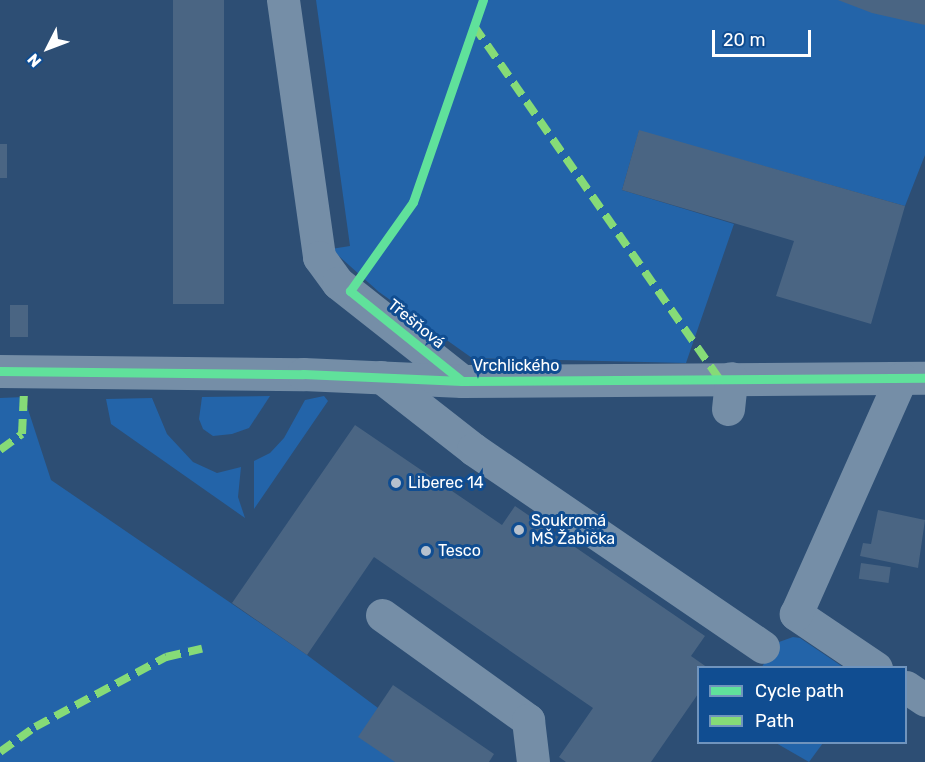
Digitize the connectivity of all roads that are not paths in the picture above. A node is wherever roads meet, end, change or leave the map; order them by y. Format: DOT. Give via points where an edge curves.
graph roads {
  1 [pos="283,0"];
  2 [pos="0,371"];
  3 [pos="381,377"];
  4 [pos="913,378"];
  5 [pos="462,381"];
  6 [pos="382,615"];
  7 [pos="763,646"];
  8 [pos="873,666"];
  9 [pos="907,688"];
  10 [pos="925,700"];
  11 [pos="533,762"];
  1 -- 5 [label="street, Třešňová" via="319,257 338,283"];
  2 -- 3 [label="street, Vrchlického"];
  3 -- 5 [label="street, Vrchlického"];
  3 -- 7 [label="street" via="473,449"];
  4 -- 5 [label="street, Vrchlického" via="730,394 602,394"];
  4 -- 8 [label="street, Vrchlického" via="796,614"];
  6 -- 11 [label="street" via="528,720"];
  9 -- 10 [label="street"];
}
